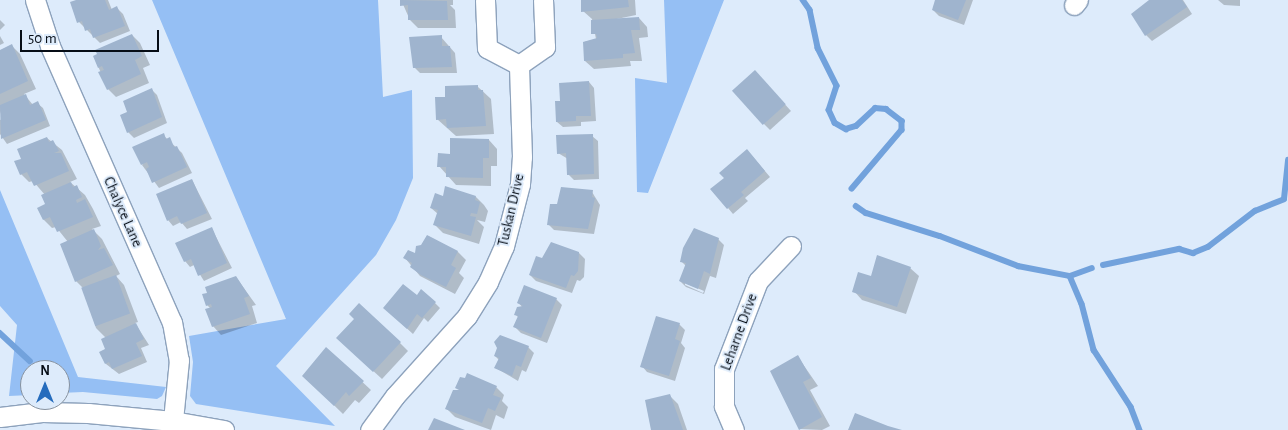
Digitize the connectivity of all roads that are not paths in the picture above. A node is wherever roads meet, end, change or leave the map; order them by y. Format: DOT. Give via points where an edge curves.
graph roads {
  1 [pos="35,0"];
  2 [pos="485,0"];
  3 [pos="543,0"];
  4 [pos="519,65"];
  5 [pos="791,246"];
  6 [pos="4,422"];
  7 [pos="173,425"];
  8 [pos="224,430"];
  9 [pos="370,430"];
  10 [pos="734,430"];
  1 -- 7 [label="street, Chalyce Lane" via="50,46 172,322 180,360"];
  2 -- 4 [label="street" via="487,48"];
  3 -- 4 [label="street" via="545,47"];
  4 -- 9 [label="street, Tuskan Drive" via="520,184 504,246 468,316 395,396"];
  5 -- 10 [label="street, Leharne Drive" via="758,281 724,369 724,406"];
  6 -- 7 [label="street" via="42,412 88,413"];
  7 -- 8 [label="street"];
}
